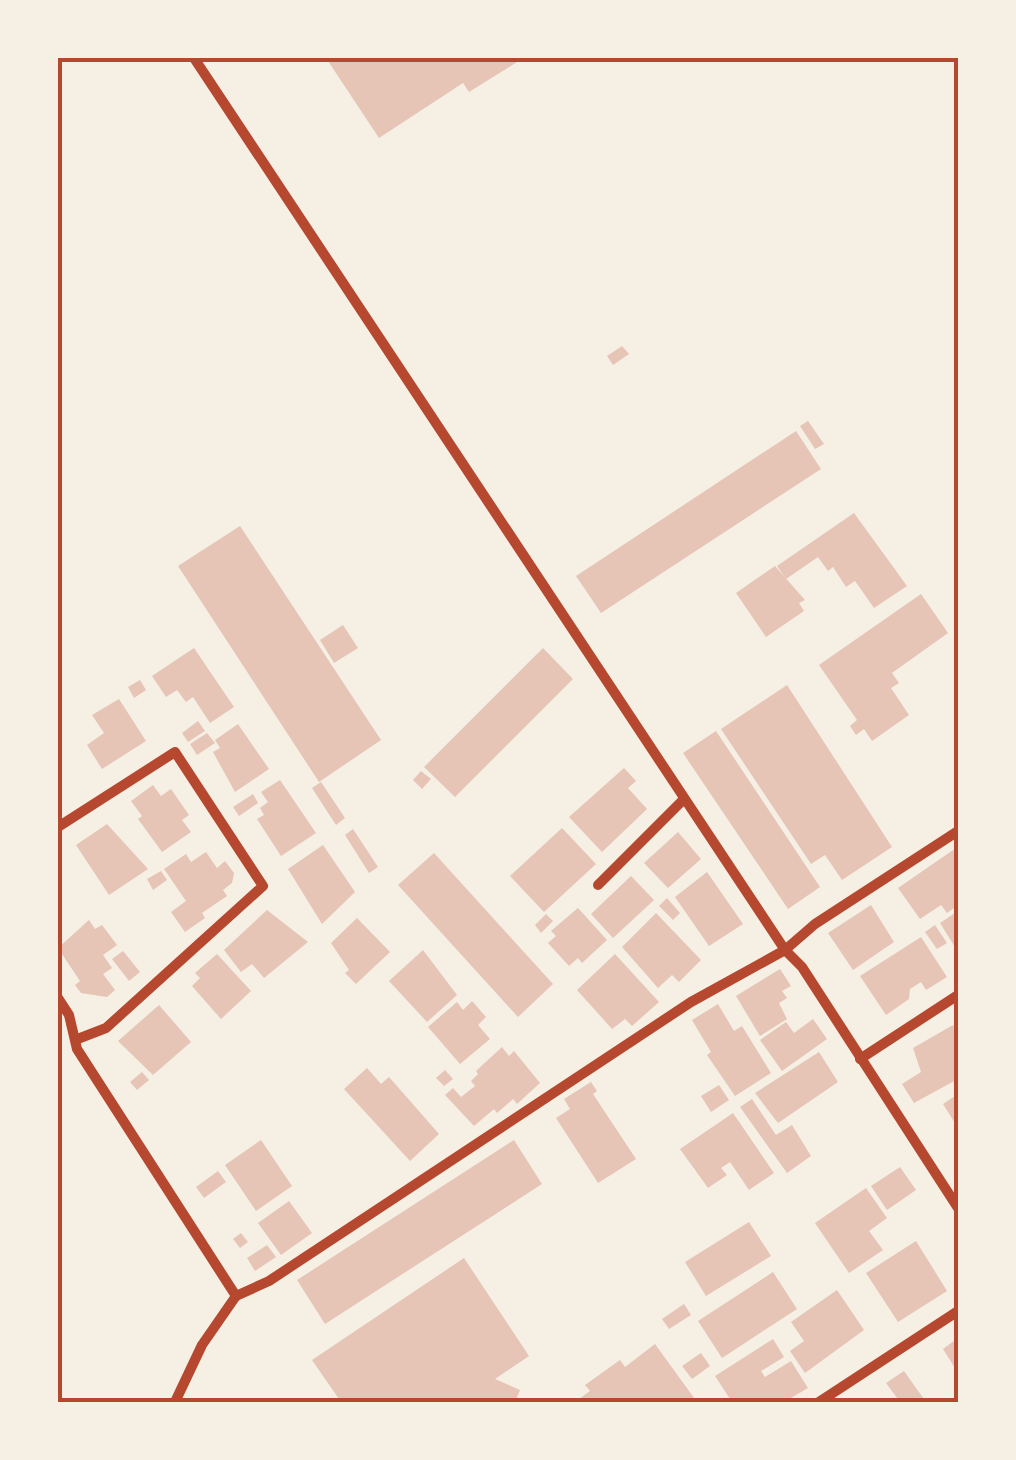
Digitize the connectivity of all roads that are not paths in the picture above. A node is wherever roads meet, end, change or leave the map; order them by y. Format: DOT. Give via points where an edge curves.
graph roads {
  1 [pos="194,58"];
  2 [pos="683,800"];
  3 [pos="58,827"];
  4 [pos="958,832"];
  5 [pos="598,885"];
  6 [pos="785,950"];
  7 [pos="958,995"];
  8 [pos="58,998"];
  9 [pos="75,1040"];
  10 [pos="860,1059"];
  11 [pos="953,1189"];
  12 [pos="958,1208"];
  13 [pos="236,1296"];
  14 [pos="958,1312"];
  15 [pos="176,1402"];
  16 [pos="819,1402"];
  1 -- 2 [label="street"];
  2 -- 5 [label="street"];
  2 -- 6 [label="street"];
  3 -- 9 [label="street" via="174,752 264,886 106,1028"];
  4 -- 6 [label="street"];
  6 -- 10 [label="street"];
  6 -- 13 [label="street" via="691,1002 269,1281"];
  7 -- 10 [label="street"];
  8 -- 9 [label="street"];
  9 -- 13 [label="street"];
  10 -- 11 [label="street"];
  11 -- 12 [label="street"];
  13 -- 15 [label="street"];
  14 -- 16 [label="street"];
}
